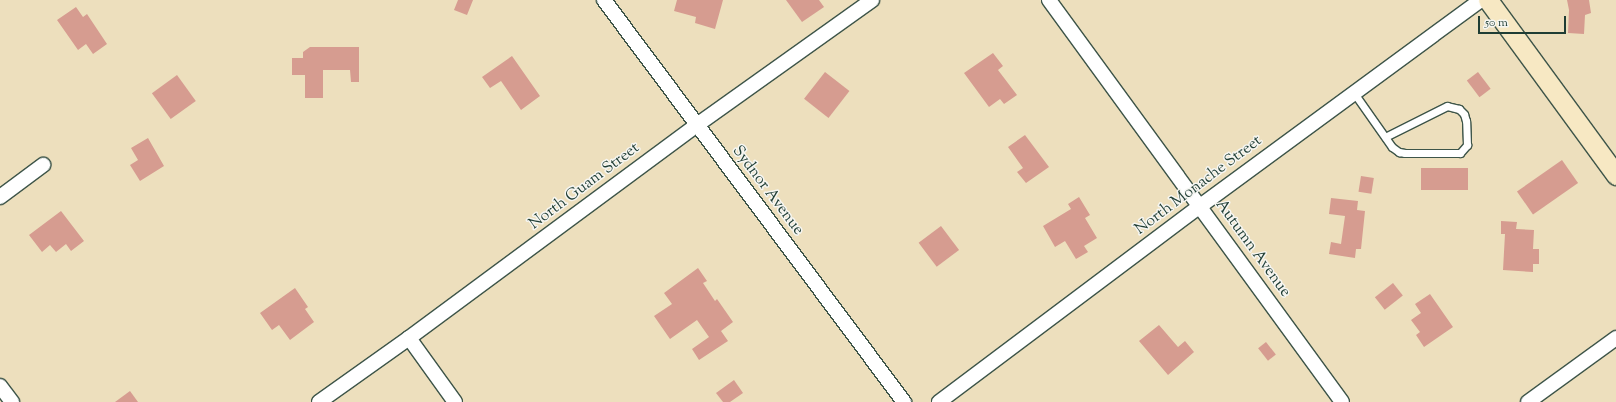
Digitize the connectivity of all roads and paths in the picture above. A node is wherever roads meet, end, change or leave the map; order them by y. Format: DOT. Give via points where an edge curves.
graph roads {
  1 [pos="604,0"];
  2 [pos="872,0"];
  3 [pos="1049,0"];
  4 [pos="1481,0"];
  5 [pos="1488,0"];
  6 [pos="1354,93"];
  7 [pos="697,125"];
  8 [pos="1385,137"];
  9 [pos="43,165"];
  10 [pos="1616,175"];
  11 [pos="0,197"];
  12 [pos="1200,207"];
  13 [pos="409,338"];
  14 [pos="1616,338"];
  15 [pos="0,386"];
  16 [pos="12,402"];
  17 [pos="319,402"];
  18 [pos="455,402"];
  19 [pos="904,402"];
  20 [pos="939,402"];
  21 [pos="1342,402"];
  22 [pos="1528,402"];
  1 -- 7 [label="street, Sydnor Avenue"];
  2 -- 7 [label="street, North Guam Street"];
  3 -- 12 [label="street, Autumn Avenue"];
  4 -- 6 [label="street, North Monache Street"];
  5 -- 10 [label="street"];
  6 -- 8 [label="lane"];
  6 -- 12 [label="street, North Monache Street"];
  7 -- 13 [label="street, North Guam Street"];
  7 -- 19 [label="street, Sydnor Avenue"];
  8 -- 8 [label="lane" via="1399,152 1460,153 1467,144 1466,120 1459,109 1447,106"];
  9 -- 11 [label="street"];
  12 -- 20 [label="street, North Monache Street"];
  12 -- 21 [label="street, Autumn Avenue"];
  13 -- 17 [label="street, North Guam Street"];
  13 -- 18 [label="street"];
  14 -- 22 [label="street"];
  15 -- 16 [label="street"];
}
